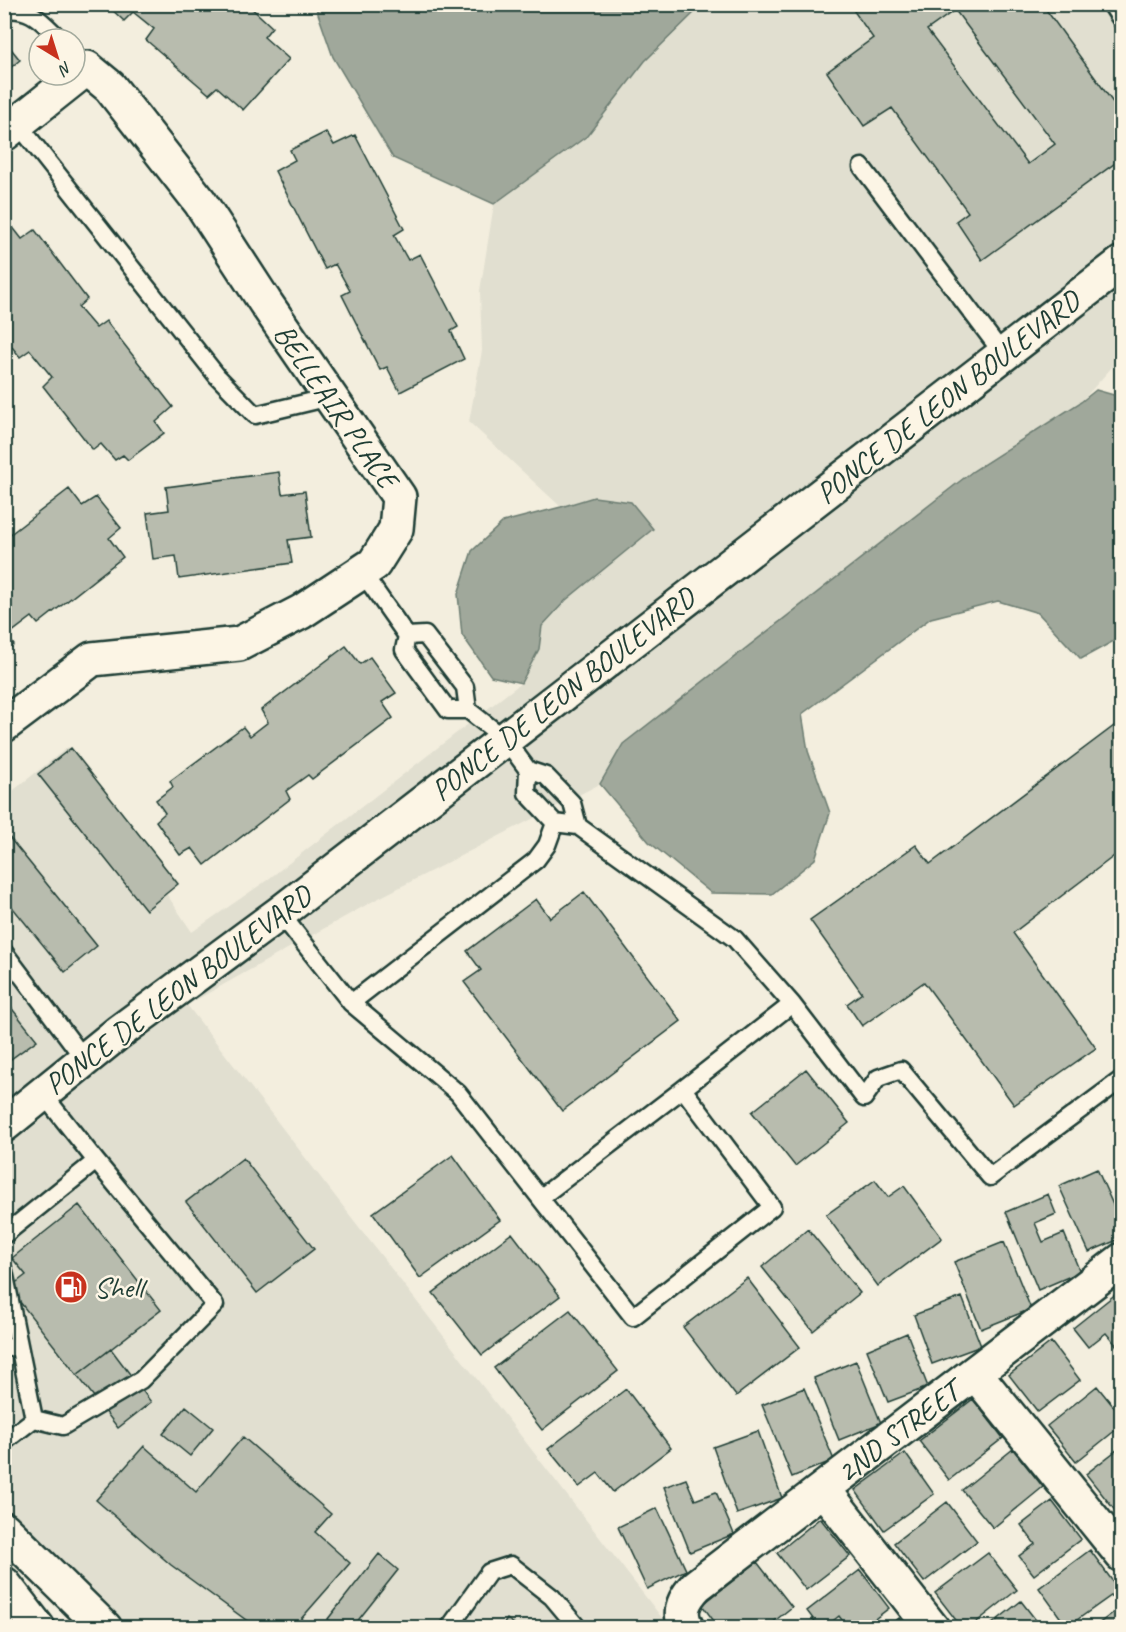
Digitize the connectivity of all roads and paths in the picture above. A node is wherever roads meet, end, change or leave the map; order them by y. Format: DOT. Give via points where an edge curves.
graph roads {
  1 [pos="1112,4"];
  2 [pos="4,10"];
  3 [pos="1122,21"];
  4 [pos="47,27"];
  5 [pos="87,67"];
  6 [pos="55,87"];
  7 [pos="11,129"];
  8 [pos="862,166"];
  9 [pos="1122,263"];
  10 [pos="1003,354"];
  11 [pos="330,397"];
  12 [pos="362,572"];
  13 [pos="407,636"];
  14 [pos="468,710"];
  15 [pos="4,725"];
  16 [pos="505,739"];
  17 [pos="528,770"];
  18 [pos="555,823"];
  19 [pos="578,826"];
  20 [pos="280,913"];
  21 [pos="4,951"];
  22 [pos="351,1003"];
  23 [pos="792,1004"];
  24 [pos="85,1060"];
  25 [pos="1122,1079"];
  26 [pos="682,1089"];
  27 [pos="43,1094"];
  28 [pos="4,1125"];
  29 [pos="96,1161"];
  30 [pos="540,1198"];
  31 [pos="4,1234"];
  32 [pos="1122,1260"];
  33 [pos="4,1271"];
  34 [pos="12,1347"];
  35 [pos="975,1373"];
  36 [pos="34,1419"];
  37 [pos="4,1442"];
  38 [pos="824,1489"];
  39 [pos="4,1529"];
  40 [pos="1122,1554"];
  41 [pos="4,1584"];
  42 [pos="684,1618"];
  43 [pos="38,1628"];
  44 [pos="105,1628"];
  45 [pos="449,1628"];
  46 [pos="578,1628"];
  47 [pos="932,1628"];
  1 -- 3 [label="lane"];
  2 -- 4 [label="lane" via="17,8 33,14"];
  5 -- 11 [label="street, BELLEAIR PLACE" via="110,87 200,202"];
  6 -- 7 [label="street, BELLEAIR PLACE"];
  7 -- 11 [label="lane" via="217,376 255,415"];
  8 -- 10 [label="lane"];
  9 -- 10 [label="street, PONCE DE LEON BOULEVARD"];
  10 -- 16 [label="street, PONCE DE LEON BOULEVARD"];
  11 -- 12 [label="street, BELLEAIR PLACE" via="399,497 396,529 374,564"];
  12 -- 13 [label="lane"];
  12 -- 15 [label="street, BELLEAIR PLACE" via="301,612 239,644 92,659"];
  13 -- 14 [label="lane" via="425,635 465,687"];
  13 -- 14 [label="lane" via="404,650 448,710"];
  14 -- 16 [label="lane"];
  16 -- 17 [label="lane"];
  16 -- 20 [label="street, PONCE DE LEON BOULEVARD"];
  17 -- 18 [label="lane" via="527,793"];
  17 -- 19 [label="lane" via="546,776 572,803"];
  18 -- 19 [label="lane"];
  18 -- 22 [label="lane" via="536,860"];
  19 -- 23 [label="lane" via="735,939"];
  20 -- 22 [label="lane"];
  20 -- 24 [label="street, PONCE DE LEON BOULEVARD"];
  21 -- 24 [label="lane"];
  22 -- 30 [label="lane" via="459,1093"];
  23 -- 25 [label="lane" via="864,1098 878,1078 901,1070 990,1177"];
  23 -- 26 [label="lane"];
  24 -- 27 [label="street, PONCE DE LEON BOULEVARD"];
  26 -- 30 [label="lane"];
  26 -- 30 [label="lane" via="772,1207 633,1317"];
  27 -- 28 [label="street, PONCE DE LEON BOULEVARD"];
  27 -- 29 [label="lane"];
  29 -- 31 [label="lane"];
  29 -- 36 [label="lane" via="215,1305 141,1380 63,1426"];
  32 -- 35 [label="street, 2ND STREET"];
  33 -- 34 [label="lane"];
  34 -- 36 [label="lane"];
  35 -- 38 [label="street, 2ND STREET"];
  35 -- 40 [label="street"];
  36 -- 37 [label="lane"];
  38 -- 42 [label="street, 2ND STREET" via="696,1586 686,1596"];
  38 -- 47 [label="street"];
  39 -- 44 [label="street"];
  41 -- 43 [label="street"];
  45 -- 46 [label="lane" via="489,1572 511,1564 552,1597"];
}
